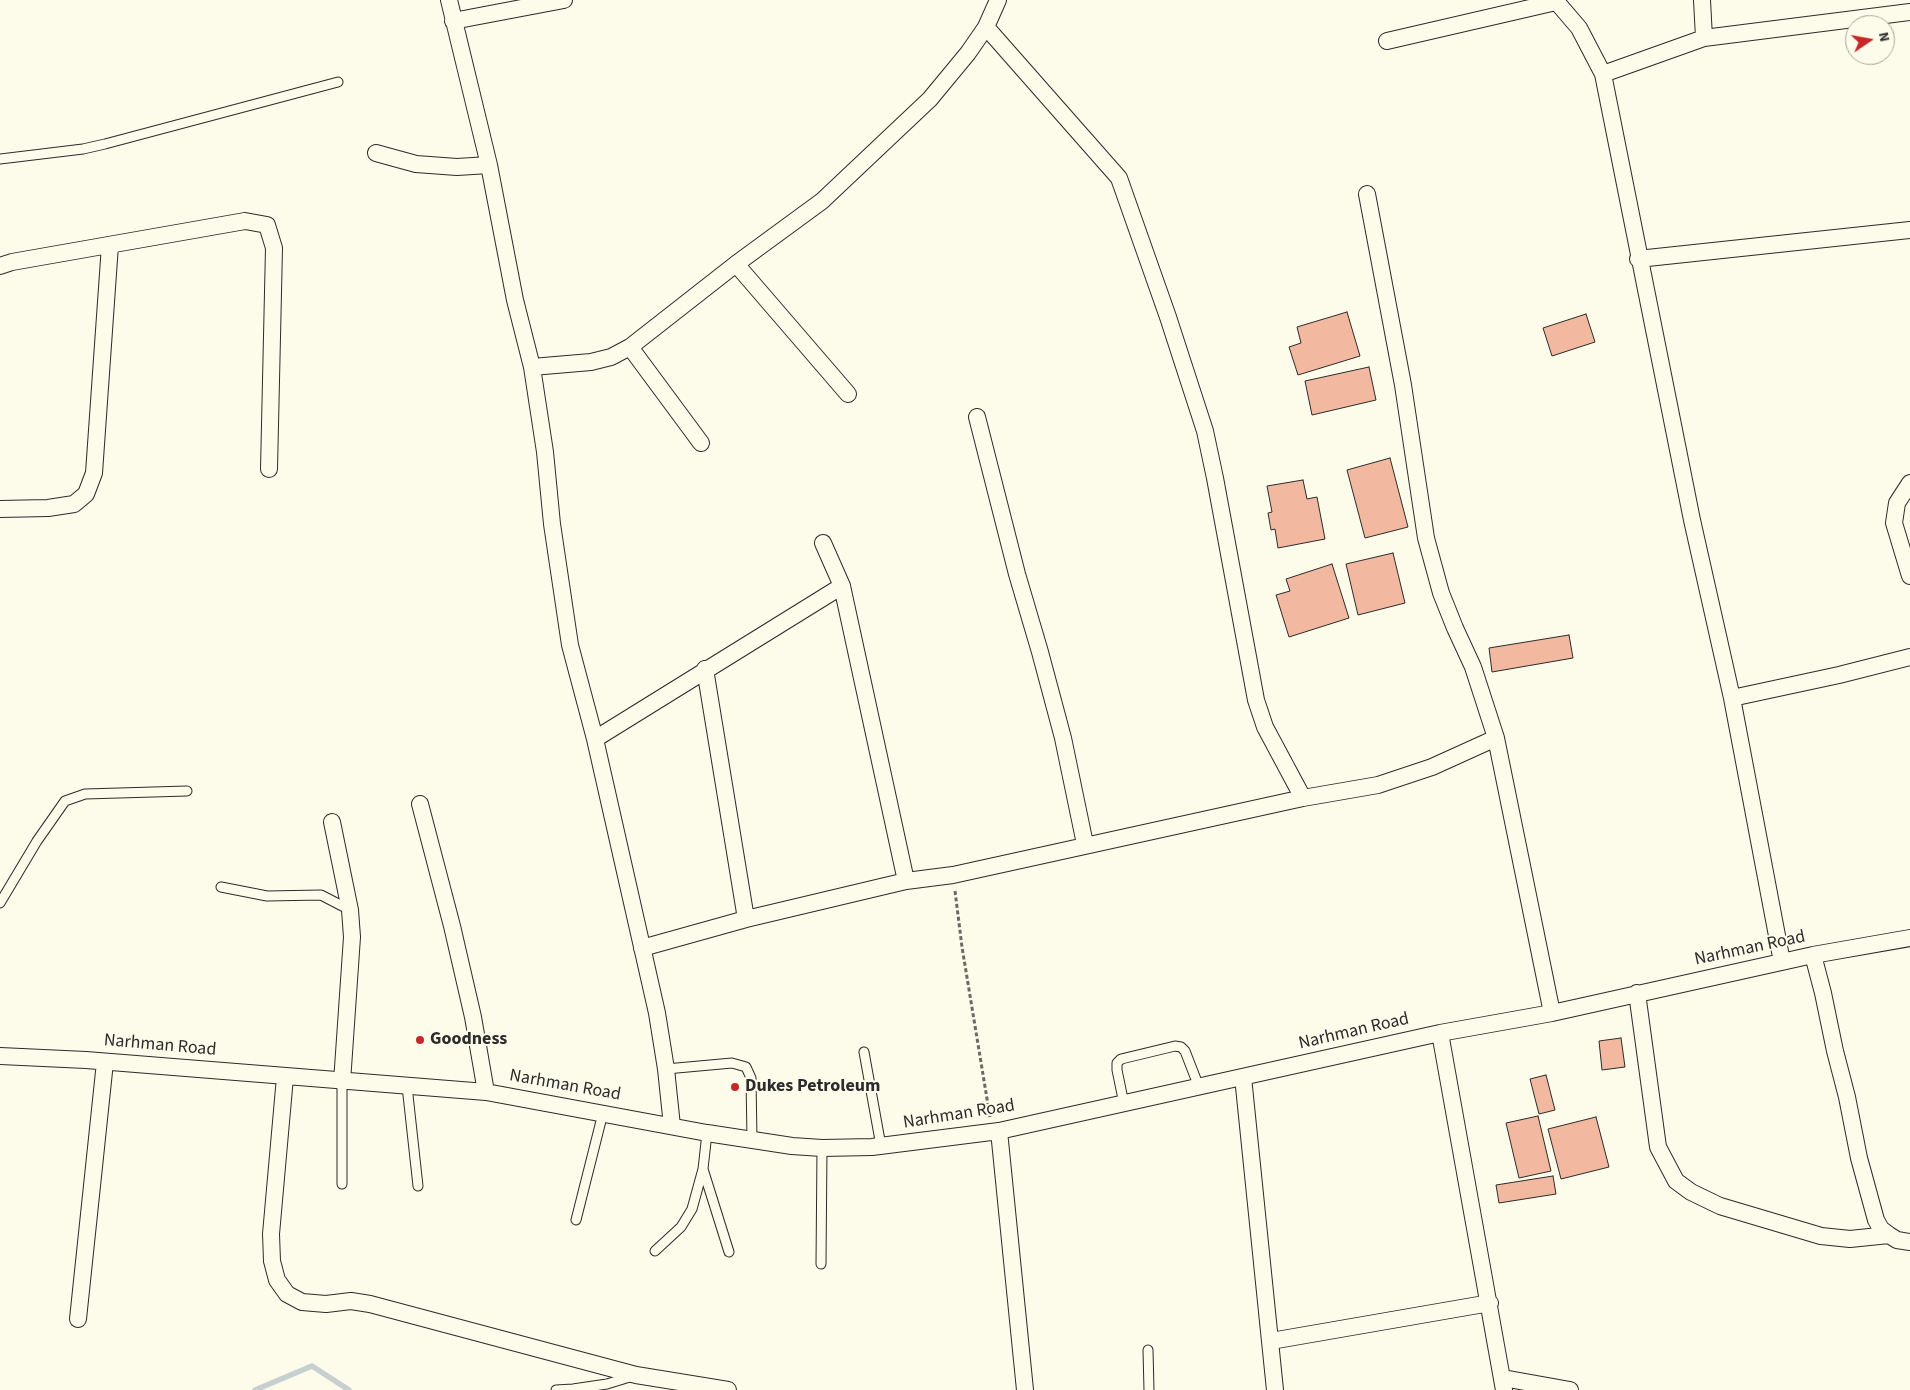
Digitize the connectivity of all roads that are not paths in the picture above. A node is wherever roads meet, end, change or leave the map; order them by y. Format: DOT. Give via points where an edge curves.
graph roads {
  1 [pos="449,0"];
  2 [pos="564,0"];
  3 [pos="998,0"];
  4 [pos="1702,0"];
  5 [pos="1556,1"];
  6 [pos="1910,12"];
  7 [pos="453,21"];
  8 [pos="986,27"];
  9 [pos="1704,38"];
  10 [pos="1387,41"];
  11 [pos="1603,74"];
  12 [pos="338,82"];
  13 [pos="376,153"];
  14 [pos="0,159"];
  15 [pos="489,165"];
  16 [pos="1367,194"];
  17 [pos="1910,230"];
  18 [pos="110,245"];
  19 [pos="1638,259"];
  20 [pos="736,264"];
  21 [pos="0,266"];
  22 [pos="630,347"];
  23 [pos="532,366"];
  24 [pos="848,394"];
  25 [pos="977,417"];
  26 [pos="701,443"];
  27 [pos="269,469"];
  28 [pos="1910,483"];
  29 [pos="0,509"];
  30 [pos="823,543"];
  31 [pos="1910,576"];
  32 [pos="842,586"];
  33 [pos="1910,657"];
  34 [pos="705,669"];
  35 [pos="1732,698"];
  36 [pos="1496,738"];
  37 [pos="595,739"];
  38 [pos="187,792"];
  39 [pos="1303,798"];
  40 [pos="420,804"];
  41 [pos="332,822"];
  42 [pos="1085,844"];
  43 [pos="906,881"];
  44 [pos="221,887"];
  45 [pos="0,903"];
  46 [pos="350,910"];
  47 [pos="746,920"];
  48 [pos="1910,938"];
  49 [pos="642,948"];
  50 [pos="1814,955"];
  51 [pos="1782,962"];
  52 [pos="1637,993"];
  53 [pos="1552,1013"];
  54 [pos="1440,1033"];
  55 [pos="864,1052"];
  56 [pos="0,1056"];
  57 [pos="105,1062"];
  58 [pos="666,1069"];
  59 [pos="285,1077"];
  60 [pos="1243,1078"];
  61 [pos="342,1082"];
  62 [pos="407,1086"];
  63 [pos="1199,1087"];
  64 [pos="486,1092"];
  65 [pos="1124,1104"];
  66 [pos="603,1114"];
  67 [pos="672,1126"];
  68 [pos="996,1132"];
  69 [pos="706,1134"];
  70 [pos="752,1140"];
  71 [pos="881,1146"];
  72 [pos="822,1148"];
  73 [pos="703,1169"];
  74 [pos="342,1184"];
  75 [pos="418,1186"];
  76 [pos="576,1220"];
  77 [pos="1888,1236"];
  78 [pos="1910,1242"];
  79 [pos="655,1251"];
  80 [pos="729,1252"];
  81 [pos="820,1264"];
  82 [pos="1490,1304"];
  83 [pos="78,1319"];
  84 [pos="1271,1341"];
  85 [pos="1148,1350"];
  86 [pos="636,1375"];
  87 [pos="1503,1384"];
  88 [pos="556,1390"];
  89 [pos="728,1390"];
  90 [pos="1025,1390"];
  91 [pos="1149,1390"];
  92 [pos="1275,1390"];
  93 [pos="1570,1390"];
  1 -- 7 [label="street"];
  2 -- 7 [label="street"];
  3 -- 8 [label="street"];
  4 -- 9 [label="street"];
  5 -- 10 [label="street"];
  5 -- 11 [label="street" via="1579,28"];
  6 -- 9 [label="street"];
  7 -- 15 [label="street"];
  8 -- 20 [label="street" via="930,99 822,202"];
  8 -- 39 [label="street" via="1119,178 1204,431 1256,700 1265,727"];
  9 -- 11 [label="street"];
  11 -- 19 [label="street"];
  12 -- 14 [label="lane" via="105,144"];
  13 -- 15 [label="street" via="416,164"];
  15 -- 23 [label="street" via="515,300"];
  16 -- 36 [label="street" via="1404,385 1426,538 1441,593 1473,667"];
  17 -- 19 [label="street"];
  18 -- 21 [label="street"];
  18 -- 27 [label="street" via="245,221 267,225 274,248"];
  18 -- 29 [label="street" via="94,473 86,494 74,504"];
  19 -- 35 [label="street"];
  20 -- 22 [label="street"];
  20 -- 24 [label="street"];
  22 -- 23 [label="street" via="611,357 591,362"];
  22 -- 26 [label="street"];
  23 -- 37 [label="street" via="570,645"];
  25 -- 42 [label="street" via="1063,738"];
  28 -- 31 [label="street" via="1897,503 1894,523"];
  30 -- 32 [label="street"];
  32 -- 34 [label="street"];
  32 -- 43 [label="street"];
  33 -- 35 [label="street"];
  34 -- 37 [label="street"];
  34 -- 47 [label="street"];
  35 -- 51 [label="street"];
  36 -- 39 [label="street" via="1432,767 1378,785"];
  36 -- 53 [label="street"];
  37 -- 49 [label="street"];
  38 -- 45 [label="lane" via="85,794 66,801 37,841"];
  39 -- 42 [label="street"];
  40 -- 64 [label="street" via="452,926"];
  41 -- 46 [label="street"];
  42 -- 43 [label="street" via="953,875"];
  43 -- 47 [label="street"];
  44 -- 46 [label="lane" via="267,896 321,895"];
  46 -- 61 [label="street" via="352,946"];
  47 -- 49 [label="street"];
  48 -- 50 [label="street, Narhman Road"];
  49 -- 58 [label="street"];
  50 -- 51 [label="street, Narhman Road"];
  50 -- 77 [label="street" via="1859,1158 1876,1220"];
  51 -- 52 [label="street, Narhman Road"];
  52 -- 53 [label="street, Narhman Road"];
  52 -- 77 [label="street" via="1658,1148 1676,1181 1720,1206 1821,1236 1850,1239"];
  53 -- 54 [label="street, Narhman Road"];
  54 -- 60 [label="street, Narhman Road"];
  54 -- 82 [label="street"];
  55 -- 71 [label="lane"];
  56 -- 57 [label="street, Narhman Road"];
  57 -- 59 [label="street, Narhman Road"];
  57 -- 83 [label="street"];
  58 -- 67 [label="street"];
  58 -- 70 [label="lane" via="732,1063 746,1067 751,1078"];
  59 -- 61 [label="street, Narhman Road"];
  59 -- 86 [label="street" via="270,1234 277,1280 288,1294 302,1302 370,1304"];
  60 -- 63 [label="street, Narhman Road"];
  60 -- 84 [label="street"];
  61 -- 62 [label="street, Narhman Road"];
  61 -- 74 [label="lane"];
  62 -- 64 [label="street, Narhman Road"];
  62 -- 75 [label="lane"];
  63 -- 65 [label="street, Narhman Road"];
  63 -- 65 [label="lane" via="1185,1051 1175,1046 1121,1059 1117,1063"];
  64 -- 66 [label="street, Narhman Road"];
  65 -- 68 [label="street, Narhman Road"];
  66 -- 67 [label="street, Narhman Road"];
  66 -- 76 [label="lane"];
  67 -- 69 [label="street, Narhman Road"];
  68 -- 71 [label="street, Narhman Road"];
  68 -- 90 [label="street"];
  69 -- 70 [label="street, Narhman Road"];
  69 -- 73 [label="lane"];
  70 -- 72 [label="street, Narhman Road"];
  71 -- 72 [label="street, Narhman Road"];
  72 -- 81 [label="lane"];
  73 -- 79 [label="lane" via="692,1209 681,1227"];
  73 -- 80 [label="lane"];
  77 -- 78 [label="street"];
  82 -- 84 [label="street"];
  82 -- 87 [label="street"];
  84 -- 92 [label="street"];
  85 -- 91 [label="lane"];
  86 -- 88 [label="lane" via="607,1384"];
  86 -- 89 [label="street"];
  87 -- 93 [label="street"];
}
